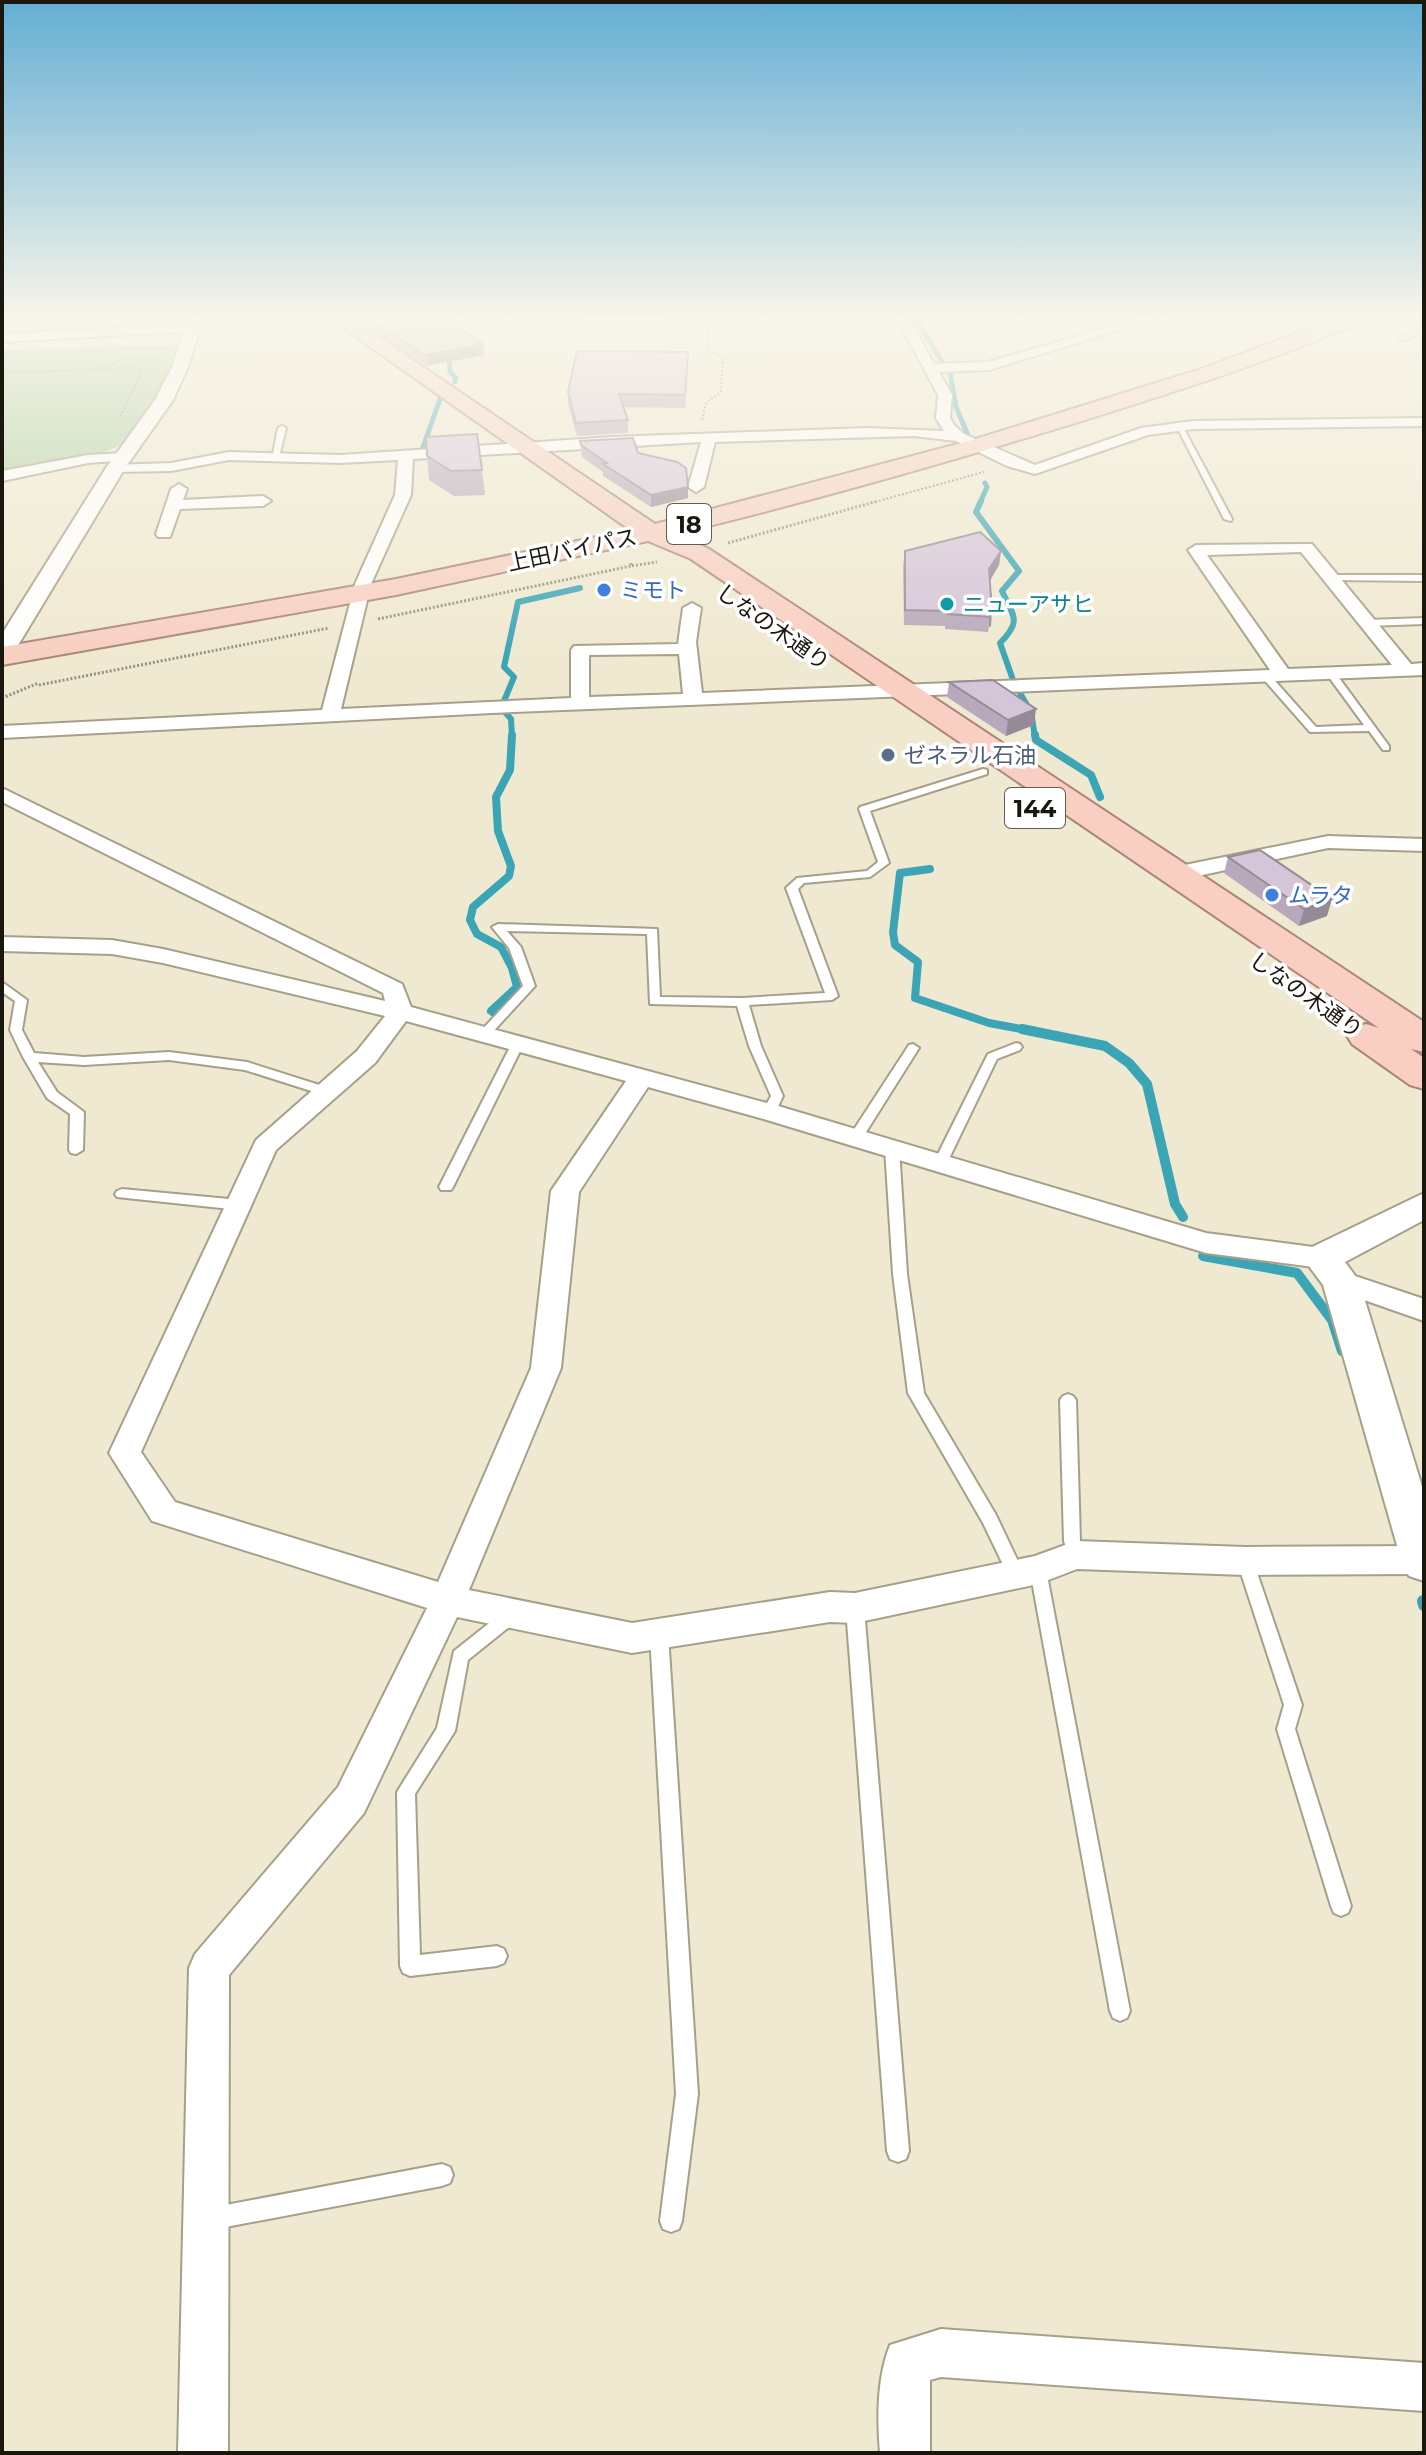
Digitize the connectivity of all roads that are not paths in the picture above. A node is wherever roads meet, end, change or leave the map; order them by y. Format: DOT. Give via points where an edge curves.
graph roads {
  1 [pos="142,432"];
  2 [pos="281,432"];
  3 [pos="504,432"];
  4 [pos="957,432"];
  5 [pos="1004,432"];
  6 [pos="1144,432"];
  7 [pos="1181,432"];
  8 [pos="709,438"];
  9 [pos="968,442"];
  10 [pos="524,445"];
  11 [pos="406,453"];
  12 [pos="120,462"];
  13 [pos="185,465"];
  14 [pos="2,476"];
  15 [pos="268,485"];
  16 [pos="696,487"];
  17 [pos="174,505"];
  18 [pos="1228,519"];
  19 [pos="652,533"];
  20 [pos="164,534"];
  21 [pos="1331,578"];
  22 [pos="1424,578"];
  23 [pos="362,593"];
  24 [pos="692,608"];
  25 [pos="1424,621"];
  26 [pos="1367,623"];
  27 [pos="686,649"];
  28 [pos="2,654"];
  29 [pos="1414,669"];
  30 [pos="1331,673"];
  31 [pos="1274,675"];
  32 [pos="903,691"];
  33 [pos="868,692"];
  34 [pos="693,699"];
  35 [pos="580,703"];
  36 [pos="330,715"];
  37 [pos="1371,728"];
  38 [pos="2,732"];
  39 [pos="1386,748"];
  40 [pos="983,772"];
  41 [pos="2,794"];
  42 [pos="1424,845"];
  43 [pos="1175,874"];
  44 [pos="2,944"];
  45 [pos="2,986"];
  46 [pos="742,1002"];
  47 [pos="400,1012"];
  48 [pos="16,1030"];
  49 [pos="484,1034"];
  50 [pos="2,1037"];
  51 [pos="1424,1040"];
  52 [pos="518,1043"];
  53 [pos="1016,1047"];
  54 [pos="913,1048"];
  55 [pos="29,1057"];
  56 [pos="643,1076"];
  57 [pos="1424,1076"];
  58 [pos="327,1092"];
  59 [pos="769,1112"];
  60 [pos="856,1137"];
  61 [pos="892,1148"];
  62 [pos="76,1150"];
  63 [pos="940,1164"];
  64 [pos="446,1187"];
  65 [pos="122,1194"];
  66 [pos="240,1205"];
  67 [pos="1424,1205"];
  68 [pos="1331,1270"];
  69 [pos="1424,1310"];
  70 [pos="1068,1400"];
  71 [pos="1076,1555"];
  72 [pos="1245,1561"];
  73 [pos="1424,1561"];
  74 [pos="1027,1572"];
  75 [pos="448,1600"];
  76 [pos="855,1608"];
  77 [pos="513,1613"];
  78 [pos="659,1634"];
  79 [pos="1341,1906"];
  80 [pos="497,1956"];
  81 [pos="1120,2011"];
  82 [pos="898,2151"];
  83 [pos="442,2175"];
  84 [pos="206,2220"];
  85 [pos="671,2221"];
  86 [pos="1424,2387"];
  87 [pos="203,2453"];
  88 [pos="905,2453"];
  1 -- 12 [label="street"];
  2 -- 15 [label="lane"];
  3 -- 10 [label="highway, 144"];
  4 -- 9 [label="street"];
  5 -- 9 [label="highway, 上田バイパス / 18"];
  6 -- 9 [label="street" via="1035,470"];
  7 -- 18 [label="lane"];
  8 -- 9 [label="street" via="914,432"];
  8 -- 10 [label="street"];
  8 -- 16 [label="street"];
  9 -- 19 [label="highway, 上田バイパス / 18" via="850,483"];
  10 -- 11 [label="street"];
  10 -- 19 [label="highway, 144"];
  11 -- 15 [label="street" via="340,459"];
  11 -- 23 [label="street" via="403,495"];
  12 -- 13 [label="street"];
  12 -- 14 [label="street" via="88,459"];
  12 -- 28 [label="street"];
  13 -- 15 [label="street" via="229,456"];
  13 -- 17 [label="street"];
  15 -- 17 [label="street"];
  17 -- 20 [label="street"];
  19 -- 23 [label="highway, 上田バイパス / 18"];
  19 -- 32 [label="highway, しなの木通り / 144" via="700,554"];
  19 -- 33 [label="highway, しなの木通り / 144" via="674,558"];
  21 -- 22 [label="lane"];
  21 -- 26 [label="street"];
  21 -- 31 [label="street" via="1306,547 1196,550"];
  23 -- 28 [label="highway, 上田バイパス / 18"];
  23 -- 36 [label="street"];
  24 -- 27 [label="street"];
  25 -- 26 [label="lane"];
  26 -- 29 [label="street"];
  27 -- 34 [label="street"];
  27 -- 35 [label="street" via="580,650"];
  29 -- 30 [label="street"];
  30 -- 31 [label="street"];
  30 -- 37 [label="lane"];
  31 -- 32 [label="street"];
  31 -- 37 [label="lane" via="1313,730"];
  32 -- 33 [label="street"];
  32 -- 43 [label="highway, しなの木通り / 144"];
  33 -- 34 [label="street"];
  33 -- 40 [label="highway, しなの木通り / 144"];
  34 -- 35 [label="street"];
  35 -- 36 [label="street"];
  36 -- 38 [label="street"];
  37 -- 39 [label="lane"];
  40 -- 46 [label="lane" via="864,809 884,863 870,874 801,880 792,888 832,996"];
  40 -- 57 [label="highway, しなの木通り / 144"];
  41 -- 47 [label="street" via="394,989"];
  42 -- 43 [label="street" via="1328,842"];
  43 -- 51 [label="highway, しなの木通り / 144"];
  44 -- 47 [label="street" via="112,947"];
  45 -- 48 [label="lane" via="21,1000"];
  46 -- 49 [label="lane" via="654,1001 653,931 498,927 515,947 529,986"];
  46 -- 59 [label="lane" via="777,1096"];
  47 -- 49 [label="street"];
  47 -- 58 [label="street" via="366,1057"];
  48 -- 50 [label="lane"];
  48 -- 55 [label="lane"];
  49 -- 52 [label="street"];
  52 -- 56 [label="street"];
  52 -- 64 [label="lane"];
  53 -- 63 [label="lane" via="992,1057"];
  54 -- 60 [label="lane"];
  55 -- 58 [label="lane" via="84,1061 169,1056 247,1066"];
  55 -- 62 [label="lane" via="52,1095 77,1112"];
  56 -- 59 [label="street"];
  56 -- 75 [label="street" via="565,1191 546,1368"];
  58 -- 66 [label="street" via="265,1146"];
  59 -- 60 [label="street"];
  60 -- 61 [label="street"];
  61 -- 63 [label="street"];
  61 -- 74 [label="lane" via="900,1274 916,1393 990,1520"];
  63 -- 68 [label="street" via="1206,1243"];
  65 -- 66 [label="lane"];
  66 -- 75 [label="street" via="125,1453 164,1512"];
  67 -- 68 [label="street"];
  68 -- 69 [label="street"];
  68 -- 73 [label="street"];
  70 -- 71 [label="lane"];
  71 -- 72 [label="street"];
  71 -- 74 [label="street"];
  72 -- 73 [label="street"];
  72 -- 79 [label="lane" via="1293,1705 1286,1729"];
  74 -- 76 [label="street"];
  74 -- 81 [label="lane"];
  75 -- 77 [label="street"];
  75 -- 84 [label="street" via="351,1800 209,1968"];
  76 -- 78 [label="street" via="830,1607"];
  76 -- 82 [label="lane"];
  77 -- 78 [label="street" via="632,1638"];
  77 -- 80 [label="lane" via="460,1656 446,1731 406,1792 410,1966"];
  78 -- 85 [label="lane" via="687,2094"];
  83 -- 84 [label="lane"];
  84 -- 87 [label="street"];
  86 -- 88 [label="street" via="941,2353 907,2362"];
}
